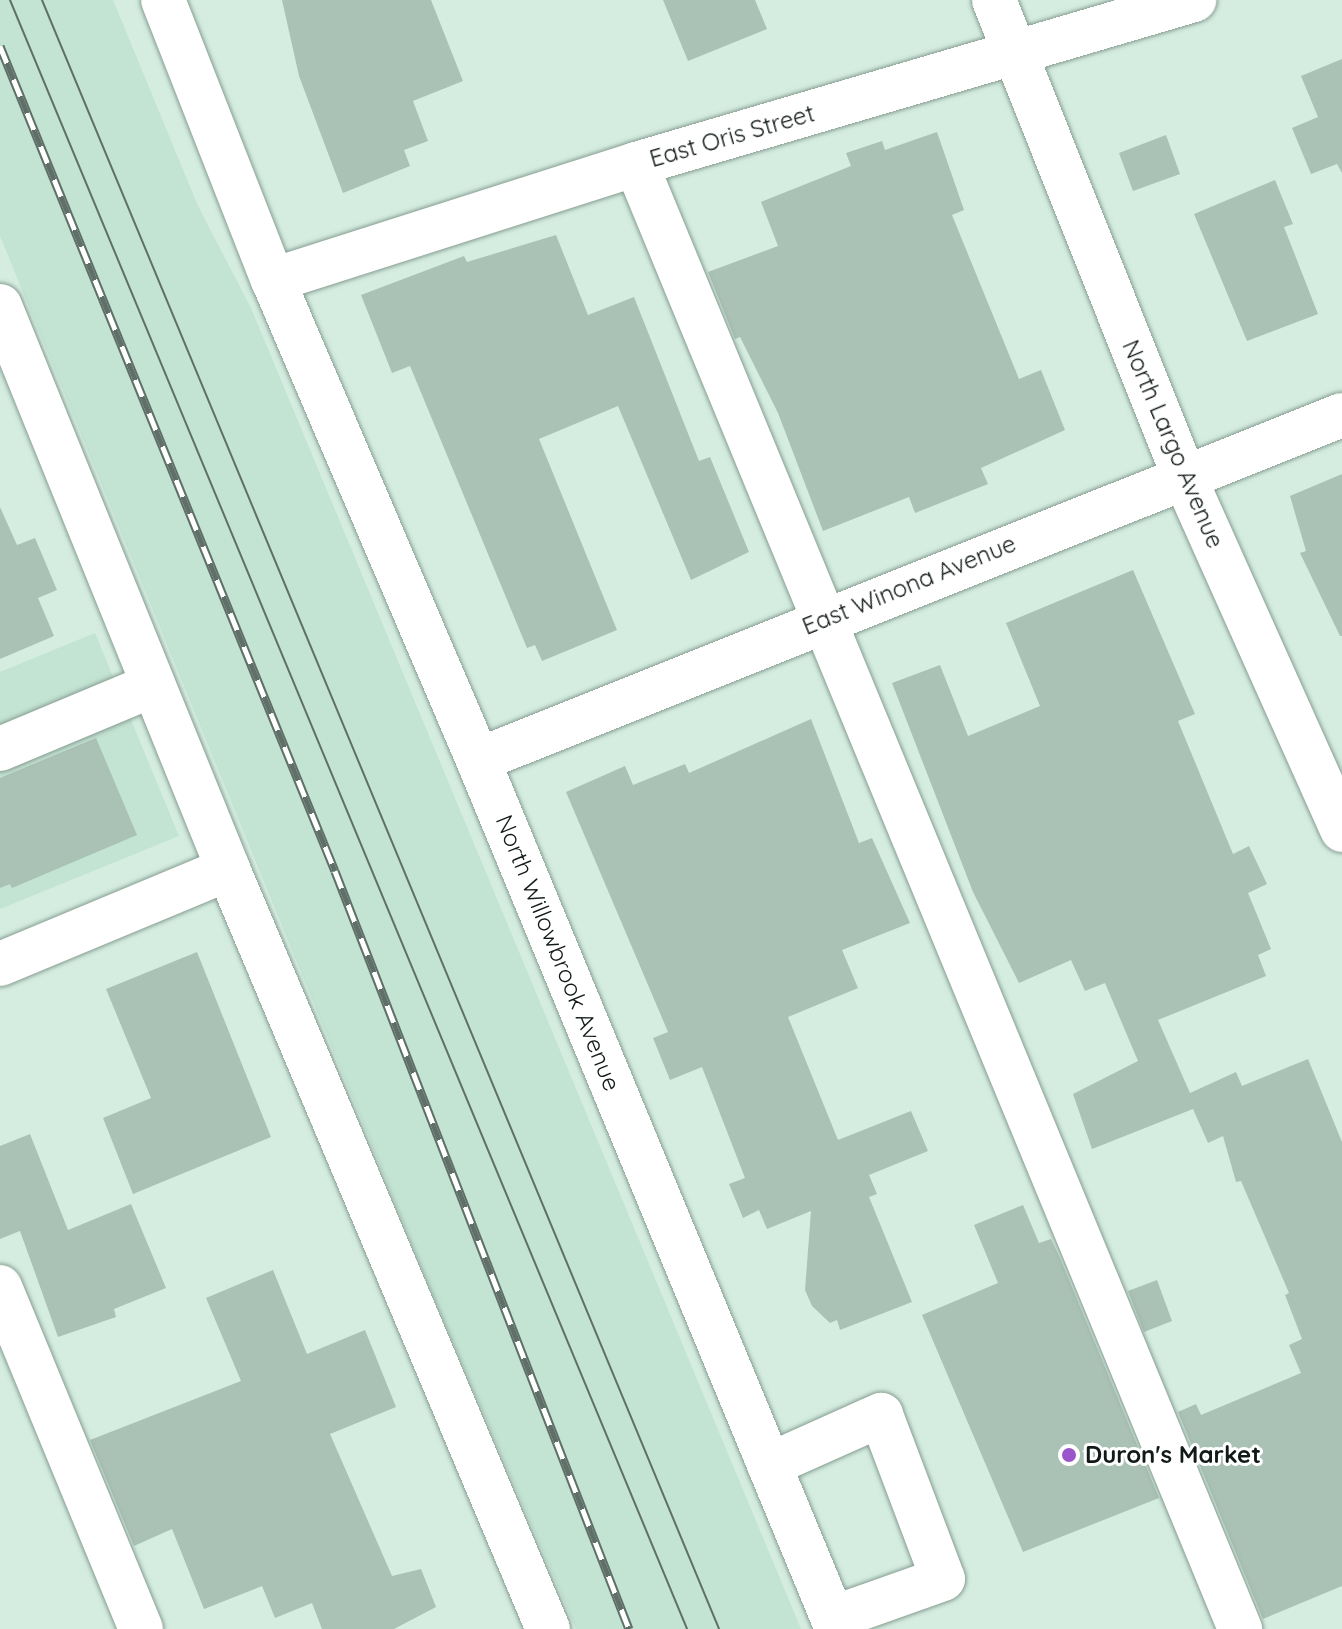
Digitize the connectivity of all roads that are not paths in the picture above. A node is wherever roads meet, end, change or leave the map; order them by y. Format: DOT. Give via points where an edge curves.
graph roads {
  1 [pos="163,0"];
  2 [pos="994,0"];
  3 [pos="1194,0"];
  4 [pos="1015,52"];
  5 [pos="636,164"];
  6 [pos="273,280"];
  7 [pos="0,306"];
  8 [pos="1342,415"];
  9 [pos="1183,474"];
  10 [pos="822,620"];
  11 [pos="153,685"];
  12 [pos="0,749"];
  13 [pos="478,760"];
  14 [pos="1342,830"];
  15 [pos="228,869"];
  16 [pos="0,964"];
  17 [pos="0,1287"];
  18 [pos="769,1465"];
  19 [pos="835,1624"];
  20 [pos="141,1629"];
  21 [pos="548,1629"];
  22 [pos="1240,1629"];
  1 -- 6 [label="street, North Willowbrook Avenue"];
  2 -- 4 [label="street, North Largo Avenue"];
  3 -- 4 [label="street, East Oris Street"];
  4 -- 5 [label="street, East Oris Street"];
  4 -- 9 [label="street, North Largo Avenue"];
  5 -- 6 [label="street, East Oris Street"];
  5 -- 10 [label="street"];
  6 -- 13 [label="street, North Willowbrook Avenue"];
  7 -- 11 [label="street"];
  8 -- 9 [label="street, East Winona Avenue"];
  9 -- 10 [label="street, East Winona Avenue"];
  9 -- 14 [label="street, North Largo Avenue"];
  10 -- 13 [label="street, East Winona Avenue"];
  10 -- 22 [label="street"];
  11 -- 12 [label="street"];
  11 -- 15 [label="street"];
  13 -- 18 [label="street, North Willowbrook Avenue"];
  15 -- 16 [label="street"];
  15 -- 21 [label="street"];
  17 -- 20 [label="street"];
  18 -- 19 [label="street, North Willowbrook Avenue"];
  18 -- 19 [label="street" via="881,1415 943,1579"];
}
